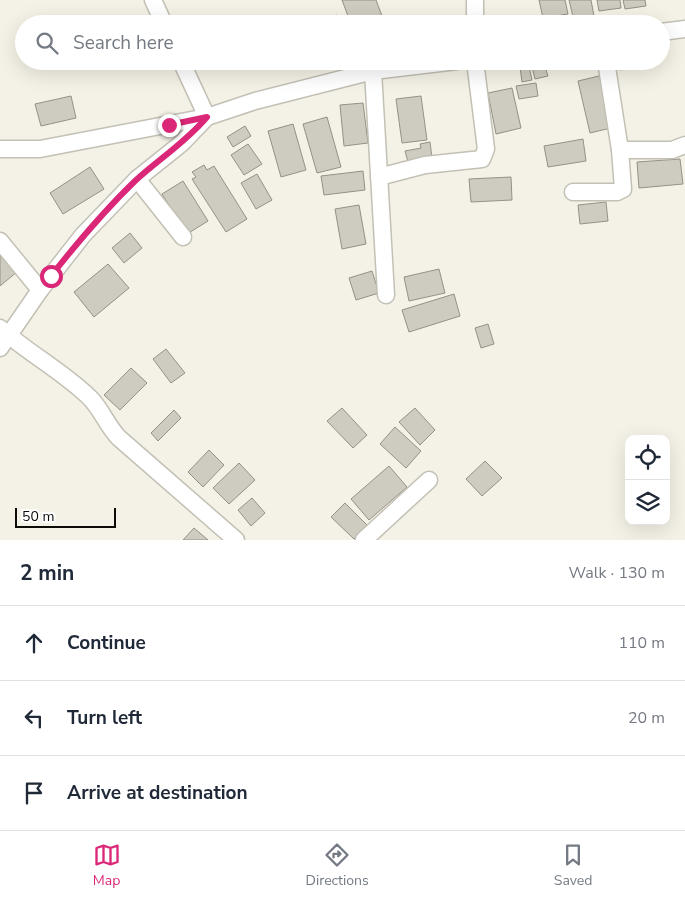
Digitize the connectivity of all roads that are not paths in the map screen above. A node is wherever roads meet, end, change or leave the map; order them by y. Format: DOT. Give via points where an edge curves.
graph roads {
  1 [pos="153,0"];
  2 [pos="475,0"];
  3 [pos="160,15"];
  4 [pos="475,15"];
  5 [pos="685,29"];
  6 [pos="670,31"];
  7 [pos="185,70"];
  8 [pos="380,70"];
  9 [pos="477,70"];
  10 [pos="607,70"];
  11 [pos="372,71"];
  12 [pos="207,117"];
  13 [pos="685,145"];
  14 [pos="0,149"];
  15 [pos="620,150"];
  16 [pos="379,177"];
  17 [pos="137,179"];
  18 [pos="573,192"];
  19 [pos="183,237"];
  20 [pos="0,241"];
  21 [pos="40,290"];
  22 [pos="386,295"];
  23 [pos="2,337"];
  24 [pos="429,480"];
  25 [pos="236,540"];
  26 [pos="364,540"];
  1 -- 3 [label="street"];
  2 -- 4 [label="street"];
  5 -- 6 [label="street"];
  7 -- 12 [label="street"];
  8 -- 11 [label="street"];
  9 -- 16 [label="street" via="486,149 482,159 425,165"];
  10 -- 15 [label="street"];
  11 -- 12 [label="street" via="255,100"];
  11 -- 16 [label="street"];
  12 -- 14 [label="street" via="40,149"];
  12 -- 17 [label="street"];
  13 -- 15 [label="street" via="672,150"];
  15 -- 18 [label="street" via="623,189 617,192"];
  16 -- 22 [label="street"];
  17 -- 19 [label="street"];
  17 -- 21 [label="street" via="83,235"];
  20 -- 21 [label="street"];
  21 -- 23 [label="street"];
  23 -- 25 [label="street" via="92,399 119,438"];
  24 -- 26 [label="street"];
}
